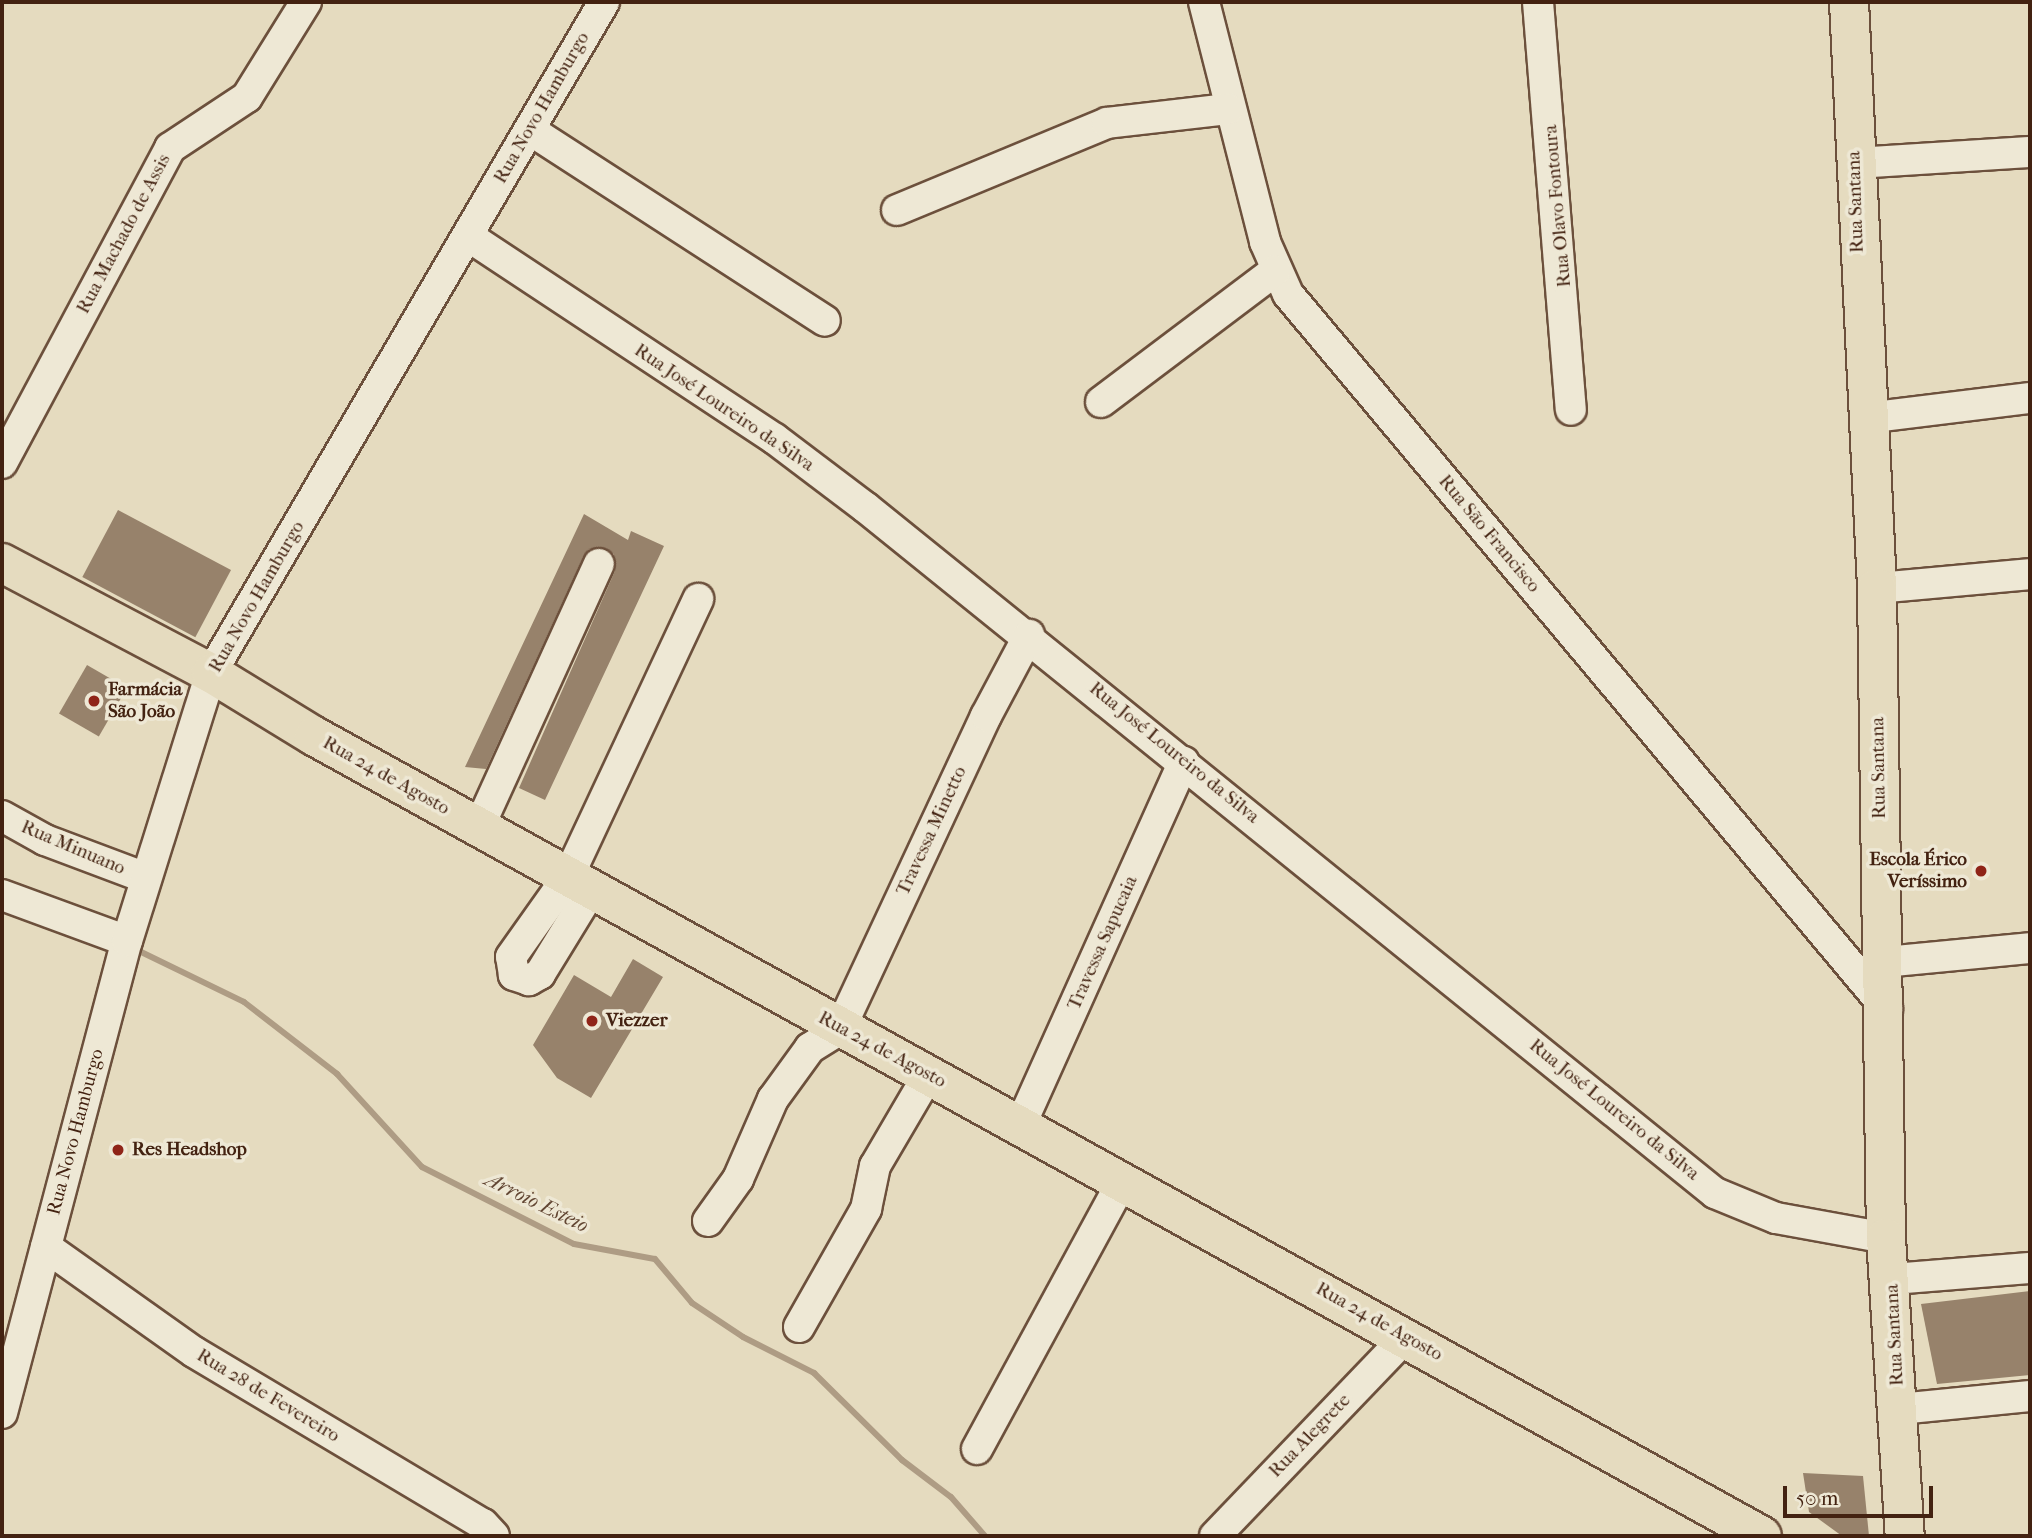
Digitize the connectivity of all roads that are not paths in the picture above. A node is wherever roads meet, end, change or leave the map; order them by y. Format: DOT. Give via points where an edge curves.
graph roads {
  1 [pos="306,2"];
  2 [pos="604,2"];
  3 [pos="1204,2"];
  4 [pos="1538,2"];
  5 [pos="1849,2"];
  6 [pos="1228,109"];
  7 [pos="530,130"];
  8 [pos="2030,152"];
  9 [pos="1855,163"];
  10 [pos="897,210"];
  11 [pos="468,236"];
  12 [pos="1275,271"];
  13 [pos="825,321"];
  14 [pos="2030,398"];
  15 [pos="1101,402"];
  16 [pos="1571,410"];
  17 [pos="1866,418"];
  18 [pos="2,463"];
  19 [pos="2,563"];
  20 [pos="599,564"];
  21 [pos="2030,574"];
  22 [pos="1877,588"];
  23 [pos="698,599"];
  24 [pos="1029,635"];
  25 [pos="211,673"];
  26 [pos="1184,762"];
  27 [pos="2,816"];
  28 [pos="479,827"];
  29 [pos="2,834"];
  30 [pos="45,840"];
  31 [pos="146,878"];
  32 [pos="580,882"];
  33 [pos="2,895"];
  34 [pos="127,941"];
  35 [pos="2030,948"];
  36 [pos="1885,962"];
  37 [pos="1887,1009"];
  38 [pos="840,1029"];
  39 [pos="929,1074"];
  40 [pos="1021,1124"];
  41 [pos="1124,1180"];
  42 [pos="708,1221"];
  43 [pos="1886,1238"];
  44 [pos="46,1247"];
  45 [pos="2030,1268"];
  46 [pos="1892,1279"];
  47 [pos="799,1327"];
  48 [pos="1406,1337"];
  49 [pos="2030,1396"];
  50 [pos="1899,1409"];
  51 [pos="2,1413"];
  52 [pos="977,1449"];
  53 [pos="495,1536"];
  54 [pos="1215,1536"];
  55 [pos="1762,1536"];
  56 [pos="1905,1536"];
  1 -- 18 [label="street, Rua Machado de Assis" via="247,97 170,148"];
  2 -- 7 [label="street, Rua Novo Hamburgo"];
  3 -- 6 [label="street, Rua São Francisco"];
  4 -- 16 [label="street, Rua Olavo Fontoura"];
  5 -- 9 [label="main road, Rua Santana"];
  6 -- 10 [label="street" via="1107,123"];
  6 -- 12 [label="street, Rua São Francisco"];
  7 -- 11 [label="street, Rua Novo Hamburgo"];
  7 -- 13 [label="street"];
  8 -- 9 [label="street"];
  9 -- 17 [label="main road, Rua Santana"];
  11 -- 24 [label="street, Rua José Loureiro da Silva" via="775,439"];
  11 -- 25 [label="street, Rua Novo Hamburgo"];
  12 -- 15 [label="street"];
  12 -- 37 [label="street, Rua São Francisco" via="1288,294"];
  14 -- 17 [label="street"];
  17 -- 22 [label="main road, Rua Santana"];
  19 -- 25 [label="main road, Rua 24 de Agosto"];
  20 -- 28 [label="street"];
  21 -- 22 [label="street"];
  22 -- 36 [label="main road, Rua Santana"];
  23 -- 32 [label="street"];
  24 -- 26 [label="street, Rua José Loureiro da Silva"];
  24 -- 38 [label="street, Travessa Minetto" via="986,716"];
  25 -- 28 [label="main road, Rua 24 de Agosto"];
  25 -- 31 [label="street, Rua Novo Hamburgo"];
  26 -- 40 [label="street, Travessa Sapucaia"];
  26 -- 43 [label="street, Rua José Loureiro da Silva" via="1715,1193 1776,1218"];
  27 -- 30 [label="street, Rua Minuano"];
  28 -- 32 [label="main road, Rua 24 de Agosto"];
  29 -- 30 [label="street"];
  30 -- 31 [label="street, Rua Minuano"];
  31 -- 34 [label="street, Rua Novo Hamburgo"];
  32 -- 38 [label="main road, Rua 24 de Agosto"];
  33 -- 34 [label="street"];
  34 -- 44 [label="street, Rua Novo Hamburgo"];
  35 -- 36 [label="street"];
  36 -- 37 [label="main road, Rua Santana"];
  37 -- 43 [label="main road, Rua Santana"];
  38 -- 39 [label="main road, Rua 24 de Agosto"];
  38 -- 42 [label="street" via="810,1048 773,1099 738,1179"];
  39 -- 40 [label="main road, Rua 24 de Agosto"];
  39 -- 47 [label="street" via="875,1167 866,1209"];
  40 -- 41 [label="main road, Rua 24 de Agosto"];
  41 -- 48 [label="main road, Rua 24 de Agosto"];
  41 -- 52 [label="street"];
  43 -- 46 [label="main road, Rua Santana"];
  44 -- 51 [label="street, Rua Novo Hamburgo"];
  44 -- 53 [label="street, Rua 28 de Fevereiro" via="194,1352"];
  45 -- 46 [label="street"];
  46 -- 50 [label="main road, Rua Santana"];
  48 -- 54 [label="street, Rua Alegrete"];
  48 -- 55 [label="main road, Rua 24 de Agosto"];
  49 -- 50 [label="street"];
  50 -- 56 [label="main road, Rua Santana"];
}
